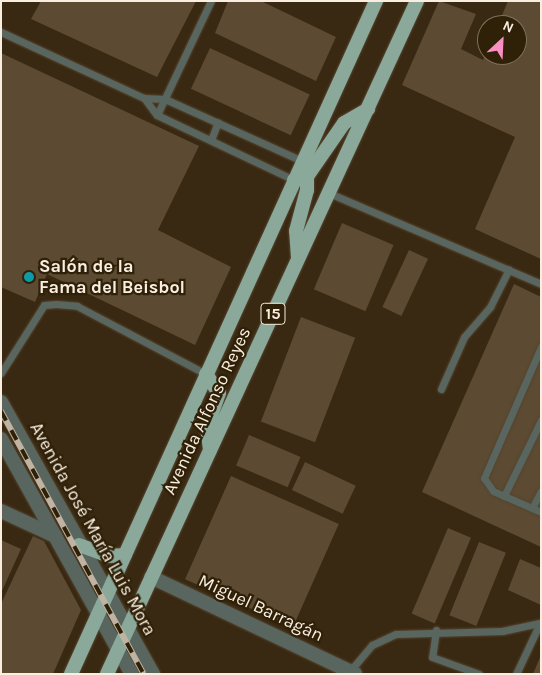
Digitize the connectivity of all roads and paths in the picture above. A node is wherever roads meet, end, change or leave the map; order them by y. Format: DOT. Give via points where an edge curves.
graph roads {
  1 [pos="211,1"];
  2 [pos="376,1"];
  3 [pos="417,1"];
  4 [pos="1,32"];
  5 [pos="144,98"];
  6 [pos="165,99"];
  7 [pos="368,109"];
  8 [pos="157,115"];
  9 [pos="218,122"];
  10 [pos="211,140"];
  11 [pos="302,161"];
  12 [pos="308,175"];
  13 [pos="294,180"];
  14 [pos="329,193"];
  15 [pos="298,258"];
  16 [pos="509,269"];
  17 [pos="541,284"];
  18 [pos="541,347"];
  19 [pos="1,373"];
  20 [pos="206,374"];
  21 [pos="441,389"];
  22 [pos="1,402"];
  23 [pos="541,420"];
  24 [pos="1,439"];
  25 [pos="210,450"];
  26 [pos="541,491"];
  27 [pos="504,496"];
  28 [pos="532,508"];
  29 [pos="1,511"];
  30 [pos="541,512"];
  31 [pos="55,536"];
  32 [pos="79,545"];
  33 [pos="125,554"];
  34 [pos="151,577"];
  35 [pos="107,594"];
  36 [pos="100,612"];
  37 [pos="540,623"];
  38 [pos="128,627"];
  39 [pos="436,630"];
  40 [pos="119,647"];
  41 [pos="351,673"];
  42 [pos="71,674"];
  43 [pos="107,674"];
  44 [pos="132,674"];
  45 [pos="153,674"];
  46 [pos="479,674"];
  47 [pos="516,674"];
  1 -- 6 [label="lane"];
  2 -- 11 [label="highway, Avenida Alfonso Reyes / 15"];
  3 -- 7 [label="highway, Avenida Alfonso Reyes / 15"];
  4 -- 5 [label="lane"];
  5 -- 6 [label="lane"];
  5 -- 8 [label="lane"];
  6 -- 8 [label="lane"];
  6 -- 9 [label="lane"];
  7 -- 12 [label="highway" via="344,122"];
  7 -- 14 [label="highway, Avenida Alfonso Reyes / 15"];
  8 -- 10 [label="lane"];
  9 -- 10 [label="lane"];
  9 -- 11 [label="lane"];
  10 -- 13 [label="lane"];
  11 -- 12 [label="highway"];
  11 -- 13 [label="highway, Avenida Alfonso Reyes / 15"];
  12 -- 13 [label="highway"];
  12 -- 15 [label="highway" via="296,231"];
  13 -- 20 [label="highway, Avenida Alfonso Reyes / 15"];
  14 -- 15 [label="highway, Avenida Alfonso Reyes / 15"];
  14 -- 16 [label="lane"];
  15 -- 25 [label="highway, Avenida Alfonso Reyes / 15"];
  16 -- 17 [label="lane"];
  16 -- 21 [label="lane" via="490,307 464,337"];
  18 -- 27 [label="lane" via="484,472 485,484"];
  19 -- 20 [label="lane" via="44,305 56,304 78,306"];
  20 -- 25 [label="highway" via="219,393 207,428"];
  20 -- 33 [label="highway, Avenida Alfonso Reyes / 15"];
  22 -- 32 [label="street, Avenida José María Luis Mora"];
  23 -- 27 [label="lane"];
  24 -- 31 [label="street, Avenida José María Luis Mora"];
  25 -- 34 [label="highway, Avenida Alfonso Reyes / 15"];
  26 -- 28 [label="lane"];
  27 -- 28 [label="lane"];
  28 -- 30 [label="lane"];
  29 -- 31 [label="street"];
  31 -- 36 [label="street, Avenida José María Luis Mora"];
  32 -- 33 [label="highway" via="109,556"];
  32 -- 35 [label="street, Avenida José María Luis Mora"];
  33 -- 35 [label="highway, Avenida Alfonso Reyes / 15"];
  34 -- 38 [label="highway, Avenida Alfonso Reyes / 15"];
  34 -- 41 [label="street, Miguel Barragán"];
  35 -- 36 [label="highway, Avenida Alfonso Reyes / 15"];
  35 -- 38 [label="street, Avenida José María Luis Mora"];
  36 -- 40 [label="street, Avenida José María Luis Mora"];
  36 -- 42 [label="highway, Avenida Alfonso Reyes / 15"];
  37 -- 39 [label="lane" via="502,630"];
  37 -- 47 [label="lane"];
  38 -- 40 [label="highway, Avenida Alfonso Reyes / 15"];
  38 -- 45 [label="street, Avenida José María Luis Mora"];
  39 -- 41 [label="lane" via="383,638"];
  39 -- 46 [label="lane" via="432,657"];
  40 -- 43 [label="highway, Avenida Alfonso Reyes / 15"];
  40 -- 44 [label="street, Avenida José María Luis Mora"];
}
